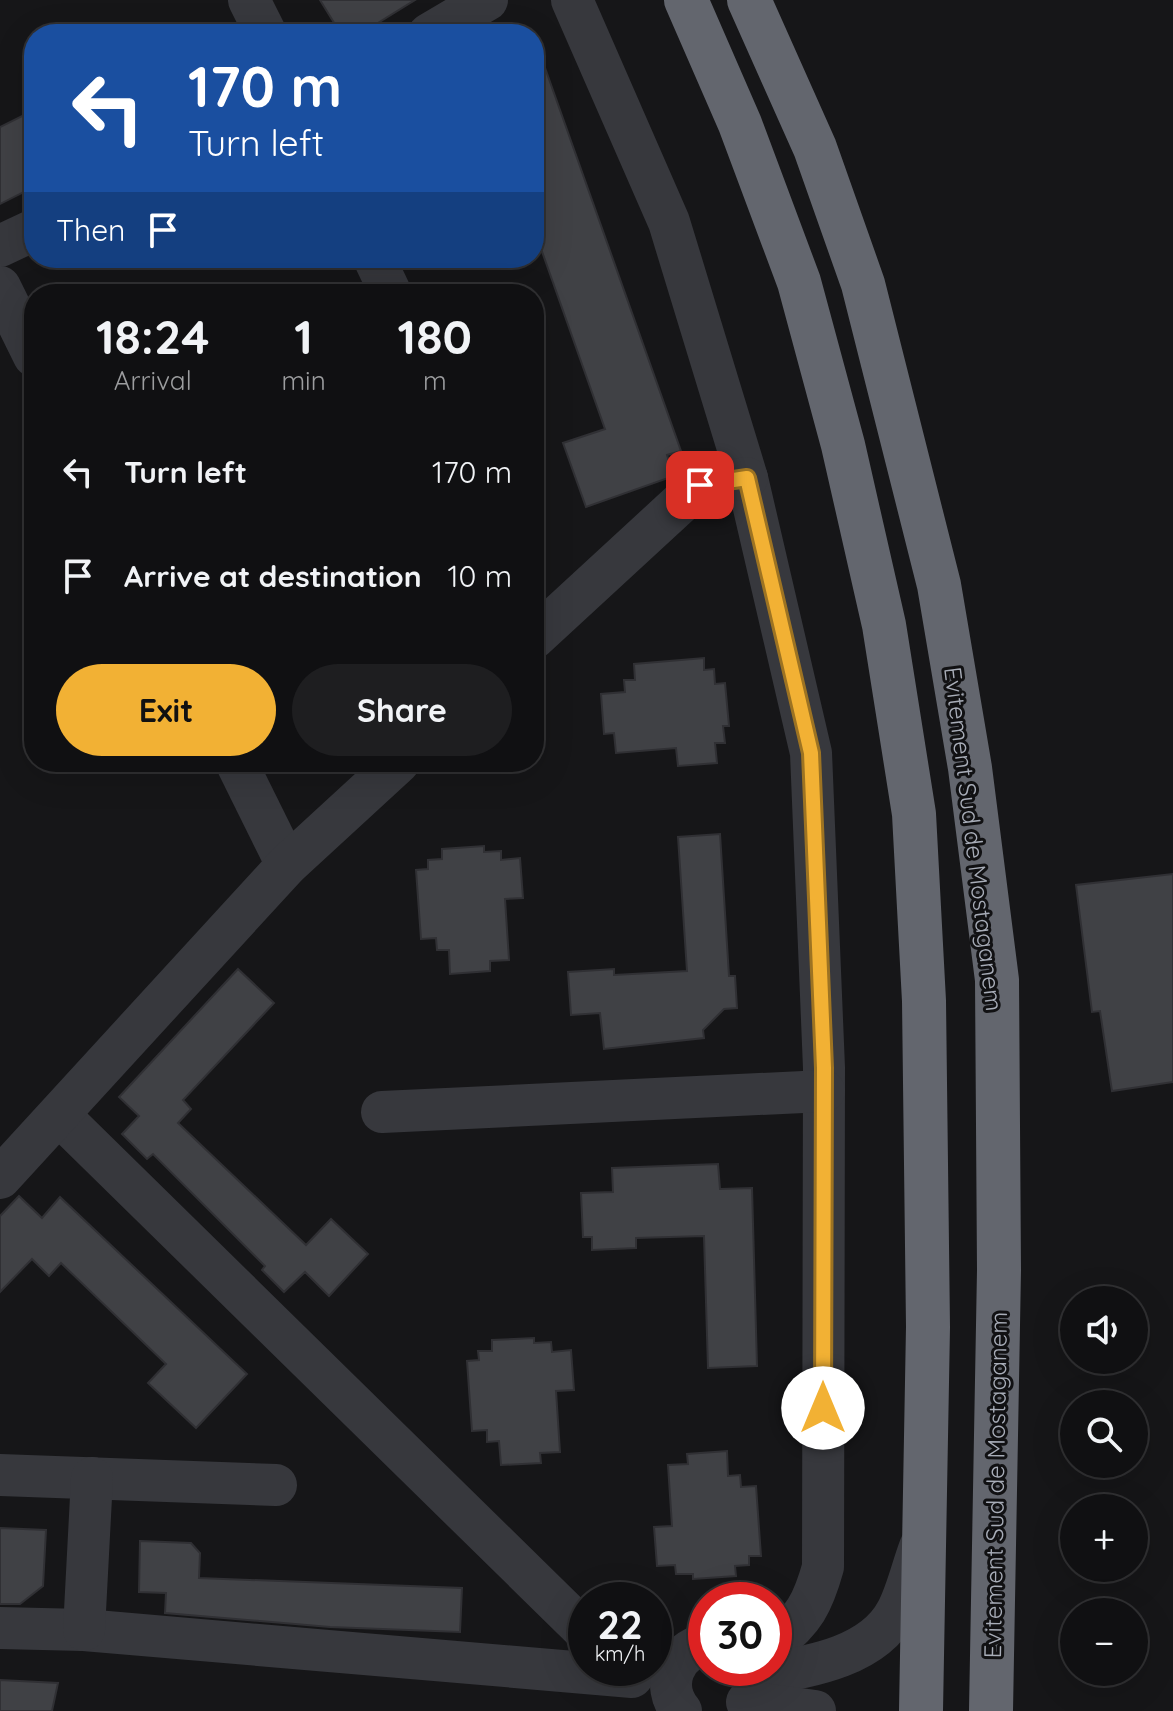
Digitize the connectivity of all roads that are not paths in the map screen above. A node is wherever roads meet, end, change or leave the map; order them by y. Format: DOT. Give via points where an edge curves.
graph roads {
  1 [pos="249,0"];
  2 [pos="487,0"];
  3 [pos="572,0"];
  4 [pos="686,0"];
  5 [pos="749,0"];
  6 [pos="261,24"];
  7 [pos="446,24"];
  8 [pos="24,235"];
  9 [pos="0,246"];
  10 [pos="0,287"];
  11 [pos="24,336"];
  12 [pos="747,478"];
  13 [pos="544,615"];
  14 [pos="241,772"];
  15 [pos="388,772"];
  16 [pos="287,865"];
  17 [pos="824,1091"];
  18 [pos="382,1112"];
  19 [pos="59,1115"];
  20 [pos="0,1178"];
  21 [pos="0,1475"];
  22 [pos="92,1478"];
  23 [pos="276,1485"];
  24 [pos="924,1535"];
  25 [pos="568,1614"];
  26 [pos="0,1628"];
  27 [pos="792,1629"];
  28 [pos="84,1630"];
  29 [pos="688,1652"];
  30 [pos="672,1670"];
  31 [pos="568,1677"];
  32 [pos="746,1689"];
  33 [pos="815,1711"];
  34 [pos="921,1711"];
  35 [pos="991,1711"];
  1 -- 6 [label="street"];
  2 -- 7 [label="street"];
  3 -- 12 [label="street" via="669,222"];
  4 -- 24 [label="highway" via="740,124 803,297 884,625 914,814 924,1001"];
  5 -- 35 [label="highway, Evitement Sud de Mostaganem" via="815,148 863,284 939,585 970,768 997,980 999,1270"];
  8 -- 9 [label="street"];
  10 -- 11 [label="street"];
  12 -- 13 [label="street" via="700,485"];
  12 -- 17 [label="street" via="811,753"];
  14 -- 16 [label="street"];
  15 -- 16 [label="street"];
  16 -- 19 [label="street"];
  17 -- 18 [label="street"];
  17 -- 27 [label="street" via="823,1567 814,1598"];
  19 -- 20 [label="street"];
  19 -- 25 [label="street"];
  21 -- 22 [label="street"];
  22 -- 23 [label="street"];
  22 -- 28 [label="street"];
  24 -- 32 [label="street" via="896,1613 875,1638"];
  24 -- 34 [label="highway"];
  26 -- 28 [label="street"];
  28 -- 31 [label="street"];
  29 -- 30 [label="street"];
  32 -- 33 [label="street"];
}
